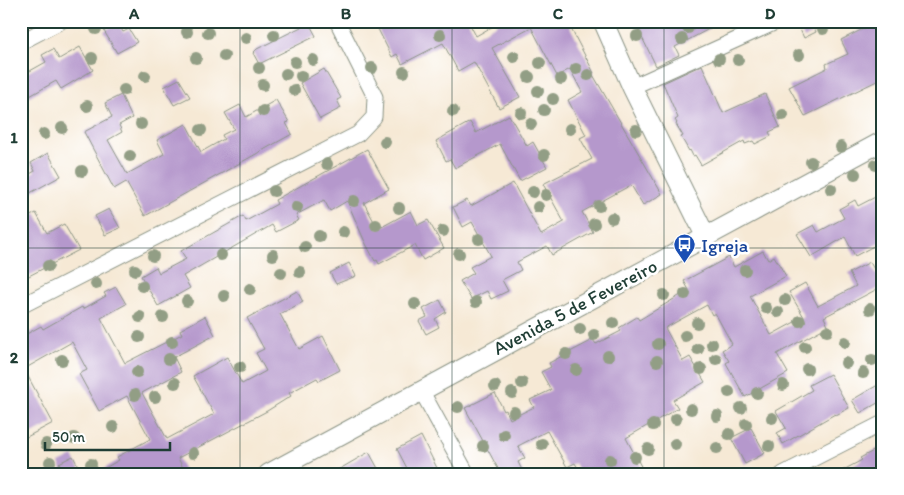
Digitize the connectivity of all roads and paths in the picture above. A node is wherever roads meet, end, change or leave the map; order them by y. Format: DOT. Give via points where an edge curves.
graph roads {
  1 [pos="61,21"];
  2 [pos="337,21"];
  3 [pos="604,21"];
  4 [pos="778,21"];
  5 [pos="21,42"];
  6 [pos="632,87"];
  7 [pos="883,141"];
  8 [pos="706,237"];
  9 [pos="21,306"];
  10 [pos="421,390"];
  11 [pos="883,423"];
  12 [pos="268,474"];
  13 [pos="467,474"];
  14 [pos="783,474"];
  1 -- 5 [label="street"];
  2 -- 9 [label="street" via="375,97 374,117 358,134"];
  3 -- 6 [label="street"];
  4 -- 6 [label="street"];
  6 -- 8 [label="street"];
  7 -- 8 [label="street, Avenida 5 de Fevereiro"];
  8 -- 10 [label="street, Avenida 5 de Fevereiro"];
  10 -- 12 [label="street, Avenida 5 de Fevereiro"];
  10 -- 13 [label="street"];
  11 -- 14 [label="street"];
}
